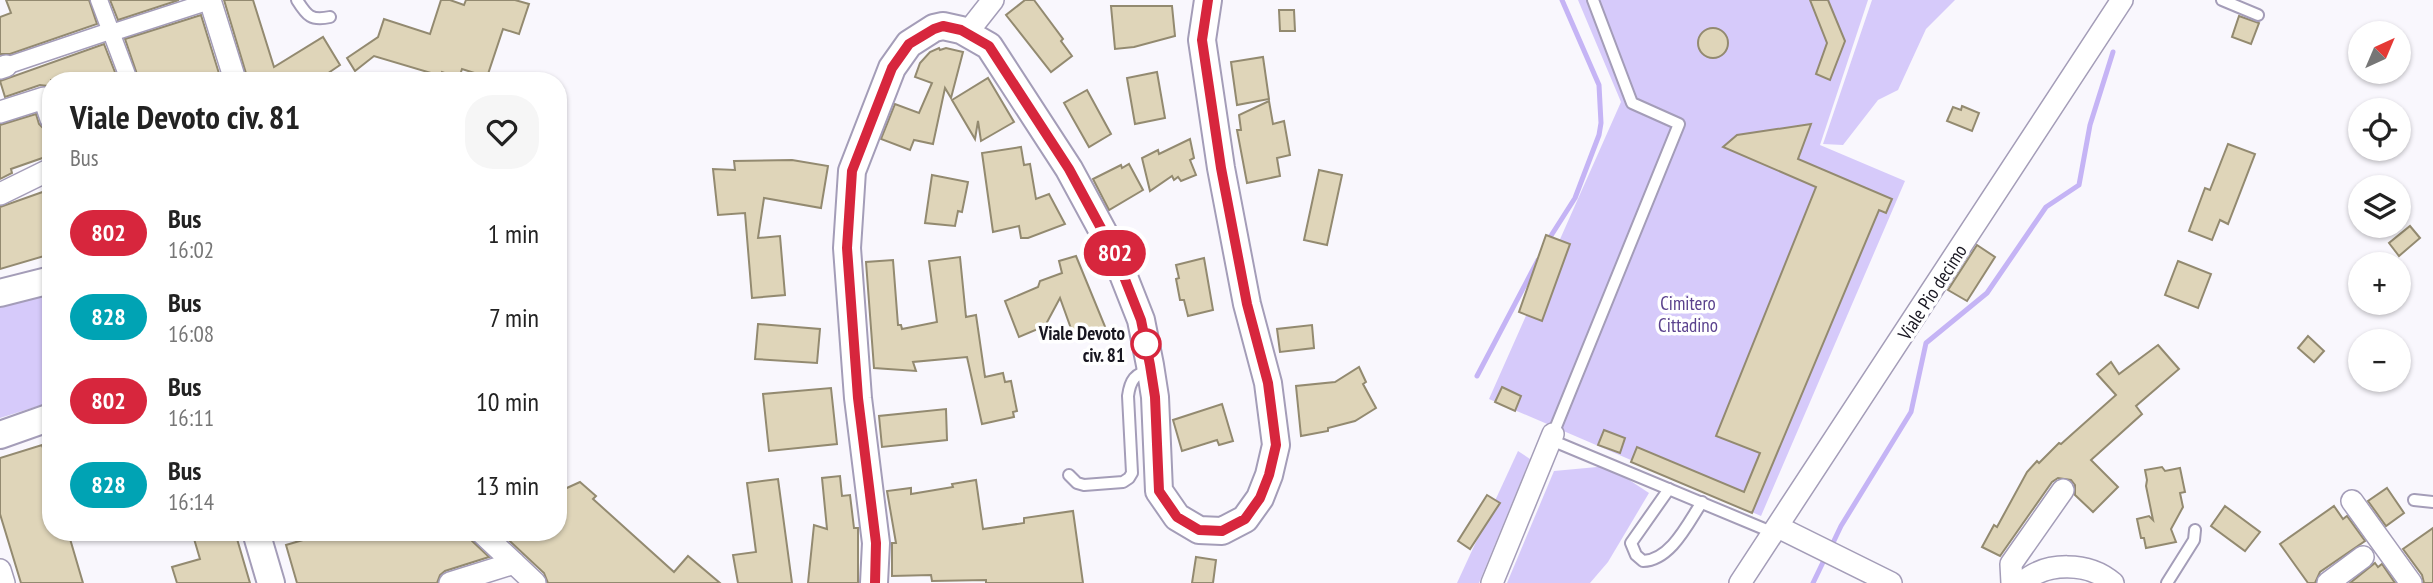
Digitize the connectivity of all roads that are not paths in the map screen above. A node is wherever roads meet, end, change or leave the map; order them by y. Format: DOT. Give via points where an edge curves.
graph roads {
  1 [pos="99,0"];
  2 [pos="297,0"];
  3 [pos="993,0"];
  4 [pos="1209,0"];
  5 [pos="1593,0"];
  6 [pos="2122,0"];
  7 [pos="2222,0"];
  8 [pos="210,1"];
  9 [pos="2258,15"];
  10 [pos="330,17"];
  11 [pos="111,32"];
  12 [pos="967,33"];
  13 [pos="3,67"];
  14 [pos="126,72"];
  15 [pos="232,72"];
  16 [pos="42,99"];
  17 [pos="0,112"];
  18 [pos="42,173"];
  19 [pos="0,194"];
  20 [pos="42,281"];
  21 [pos="0,293"];
  22 [pos="1152,371"];
  23 [pos="42,420"];
  24 [pos="0,435"];
  25 [pos="1552,437"];
  26 [pos="1069,475"];
  27 [pos="1670,489"];
  28 [pos="2063,490"];
  29 [pos="2414,500"];
  30 [pos="2352,501"];
  31 [pos="1702,502"];
  32 [pos="2433,502"];
  33 [pos="1776,530"];
  34 [pos="2195,530"];
  35 [pos="263,541"];
  36 [pos="491,541"];
  37 [pos="2363,556"];
  38 [pos="514,563"];
  39 [pos="0,570"];
  40 [pos="4,583"];
  41 [pos="271,583"];
  42 [pos="450,583"];
  43 [pos="535,583"];
  44 [pos="874,583"];
  45 [pos="1492,583"];
  46 [pos="1740,583"];
  47 [pos="1891,583"];
  48 [pos="2012,583"];
  49 [pos="2022,583"];
  50 [pos="2113,583"];
  51 [pos="2167,583"];
  52 [pos="2328,583"];
  53 [pos="2411,583"];
  1 -- 11 [label="street"];
  2 -- 10 [label="lane" via="307,16 315,20"];
  3 -- 12 [label="street"];
  4 -- 22 [label="street" via="1202,40 1221,168 1247,304 1268,383 1276,445 1260,498 1245,519 1222,531 1199,530 1177,517 1159,491"];
  5 -- 25 [label="lane" via="1632,103 1679,124"];
  6 -- 33 [label="street, Viale Pio decimo"];
  7 -- 9 [label="lane"];
  8 -- 11 [label="street"];
  8 -- 15 [label="street"];
  11 -- 13 [label="street"];
  11 -- 14 [label="street"];
  12 -- 22 [label="street" via="989,46 1069,169 1115,254 1141,320"];
  12 -- 44 [label="street" via="943,26 909,44 892,68 852,171 847,248 858,398 876,543"];
  16 -- 17 [label="street"];
  18 -- 19 [label="street"];
  20 -- 21 [label="street"];
  22 -- 26 [label="lane" via="1134,377 1129,386 1129,478 1084,485"];
  23 -- 24 [label="street"];
  25 -- 27 [label="lane"];
  25 -- 45 [label="street"];
  27 -- 31 [label="lane"];
  27 -- 31 [label="lane" via="1631,543 1643,561 1652,561 1668,550"];
  28 -- 48 [label="street" via="2011,564"];
  29 -- 32 [label="lane"];
  30 -- 53 [label="street"];
  31 -- 33 [label="lane"];
  33 -- 46 [label="street, Viale Pio decimo"];
  33 -- 47 [label="street"];
  34 -- 51 [label="lane" via="2194,540"];
  35 -- 41 [label="street"];
  36 -- 38 [label="street"];
  37 -- 52 [label="street"];
  38 -- 42 [label="street"];
  38 -- 43 [label="street"];
  39 -- 40 [label="street"];
  49 -- 50 [label="street" via="2061,566 2085,568"];
}
